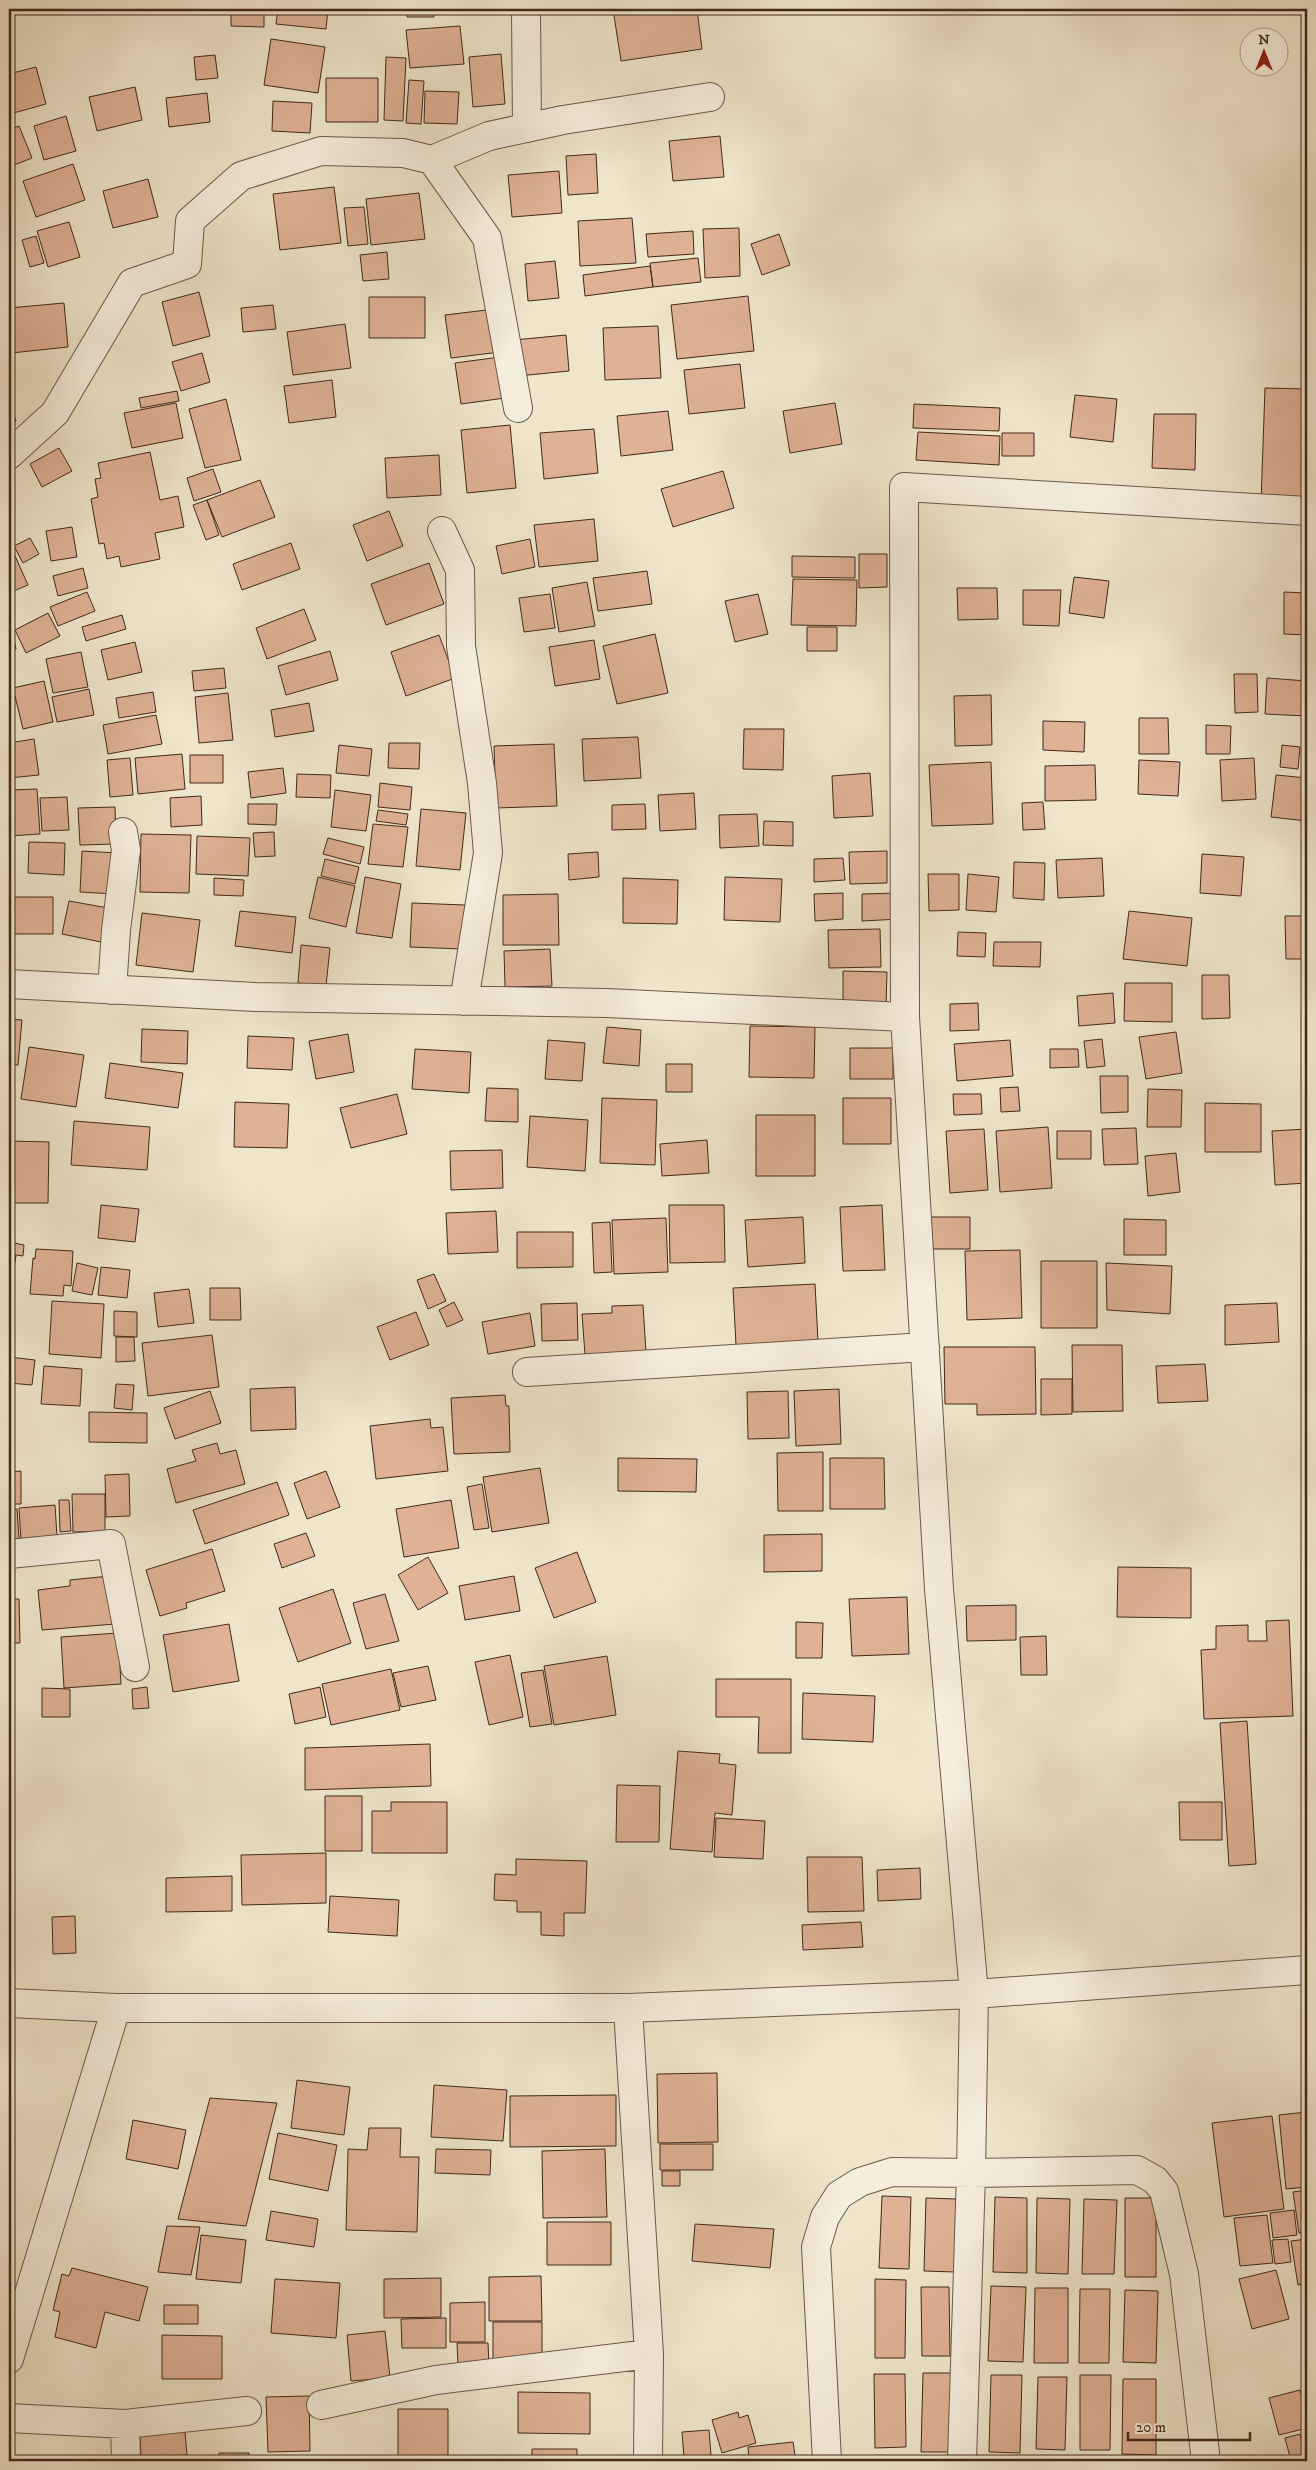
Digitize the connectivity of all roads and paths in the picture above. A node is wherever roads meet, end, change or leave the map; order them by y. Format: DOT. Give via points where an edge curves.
graph roads {
  1 [pos="526,9"];
  2 [pos="710,97"];
  3 [pos="526,128"];
  4 [pos="432,160"];
  5 [pos="518,408"];
  6 [pos="9,456"];
  7 [pos="1307,511"];
  8 [pos="442,532"];
  9 [pos="123,832"];
  10 [pos="9,984"];
  11 [pos="112,990"];
  12 [pos="464,1001"];
  13 [pos="906,1017"];
  14 [pos="925,1347"];
  15 [pos="526,1372"];
  16 [pos="9,1554"];
  17 [pos="135,1667"];
  18 [pos="1307,1970"];
  19 [pos="974,1994"];
  20 [pos="9,2004"];
  21 [pos="116,2008"];
  22 [pos="628,2008"];
  23 [pos="972,2173"];
  24 [pos="649,2354"];
  25 [pos="9,2359"];
  26 [pos="321,2405"];
  27 [pos="247,2411"];
  28 [pos="9,2418"];
  29 [pos="125,2424"];
  30 [pos="126,2461"];
  31 [pos="648,2461"];
  32 [pos="827,2461"];
  33 [pos="962,2461"];
  34 [pos="1206,2461"];
  1 -- 3 [label="street"];
  2 -- 3 [label="street"];
  3 -- 4 [label="street" via="489,136"];
  4 -- 5 [label="street" via="487,238"];
  4 -- 6 [label="street" via="403,153 321,151 240,176 190,221 187,264 132,283 55,413"];
  7 -- 13 [label="street" via="904,488"];
  8 -- 12 [label="street" via="460,570 461,646 482,783 488,853"];
  9 -- 11 [label="street" via="126,850"];
  10 -- 11 [label="street"];
  11 -- 12 [label="street"];
  12 -- 13 [label="street"];
  13 -- 14 [label="street"];
  14 -- 15 [label="street"];
  14 -- 19 [label="street" via="939,1588"];
  16 -- 17 [label="street" via="111,1544"];
  18 -- 19 [label="street"];
  19 -- 22 [label="street"];
  19 -- 23 [label="street"];
  20 -- 21 [label="street"];
  21 -- 22 [label="street"];
  21 -- 25 [label="street"];
  22 -- 24 [label="street"];
  23 -- 32 [label="street" via="892,2172 860,2182 839,2195 825,2217 816,2247"];
  23 -- 33 [label="street"];
  23 -- 34 [label="street" via="1137,2170 1155,2180 1164,2190 1184,2274"];
  24 -- 26 [label="street" via="436,2380"];
  24 -- 31 [label="street"];
  27 -- 29 [label="street"];
  28 -- 29 [label="street"];
  29 -- 30 [label="street"];
}
